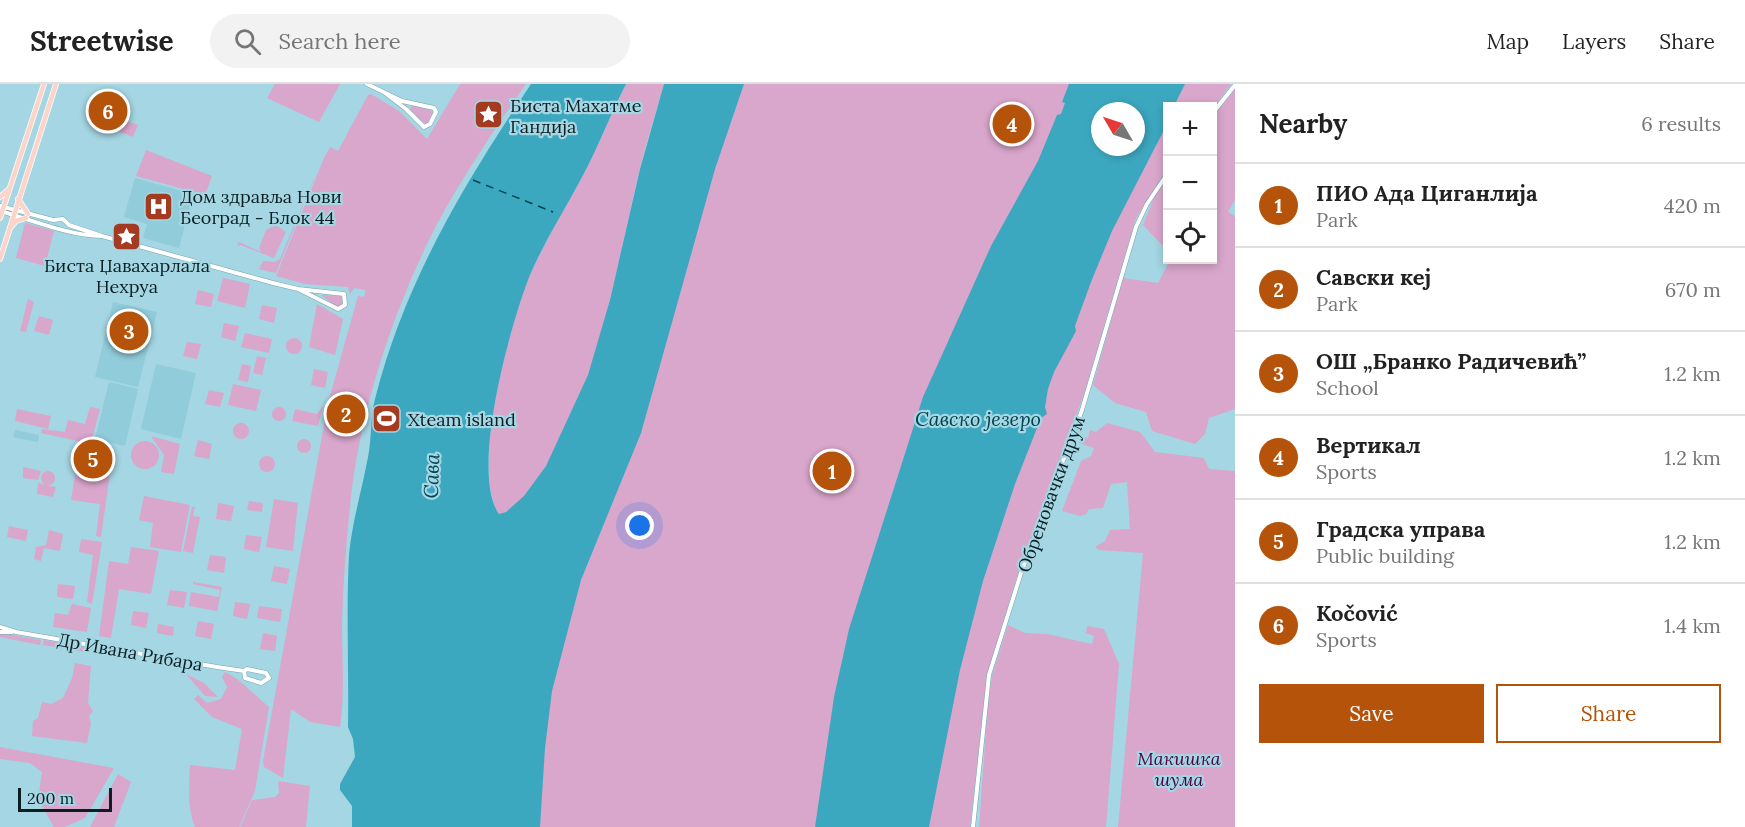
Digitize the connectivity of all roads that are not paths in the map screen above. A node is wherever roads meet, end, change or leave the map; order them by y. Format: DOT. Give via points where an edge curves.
graph roads {
  1 [pos="44,84"];
  2 [pos="56,84"];
  3 [pos="367,84"];
  4 [pos="1235,85"];
  5 [pos="385,93"];
  6 [pos="1217,108"];
  7 [pos="1163,179"];
  8 [pos="9,187"];
  9 [pos="18,196"];
  10 [pos="0,197"];
  11 [pos="1,209"];
  12 [pos="13,212"];
  13 [pos="27,216"];
  14 [pos="0,218"];
  15 [pos="58,220"];
  16 [pos="68,224"];
  17 [pos="56,227"];
  18 [pos="65,230"];
  19 [pos="6,236"];
  20 [pos="102,236"];
  21 [pos="0,259"];
  22 [pos="298,290"];
  23 [pos="0,627"];
  24 [pos="0,632"];
  25 [pos="16,632"];
  26 [pos="244,671"];
  27 [pos="974,827"];
  1 -- 8 [label="main road"];
  2 -- 9 [label="main road"];
  3 -- 5 [label="street"];
  4 -- 6 [label="street"];
  5 -- 5 [label="street" via="424,127 429,126 434,108"];
  7 -- 27 [label="street, Обреновачки друм" via="1136,227 1080,417 992,665 985,694"];
  8 -- 10 [label="main road"];
  8 -- 11 [label="main road"];
  9 -- 12 [label="main road"];
  9 -- 13 [label="main road"];
  11 -- 12 [label="street"];
  11 -- 14 [label="main road"];
  12 -- 13 [label="street"];
  12 -- 19 [label="main road"];
  13 -- 15 [label="street"];
  13 -- 17 [label="street"];
  13 -- 19 [label="main road" via="15,223"];
  15 -- 16 [label="street" via="64,219"];
  15 -- 17 [label="street"];
  16 -- 18 [label="street"];
  16 -- 20 [label="street"];
  17 -- 18 [label="street"];
  18 -- 20 [label="street"];
  19 -- 21 [label="main road"];
  20 -- 22 [label="street"];
  22 -- 22 [label="street" via="339,310 345,305 344,294"];
  23 -- 25 [label="street, Др Ивана Рибара"];
  24 -- 25 [label="street, Др Ивана Рибара"];
  25 -- 26 [label="street, Др Ивана Рибара"];
  26 -- 26 [label="street, Др Ивана Рибара" via="245,678 261,683 269,677 266,673"];
}
